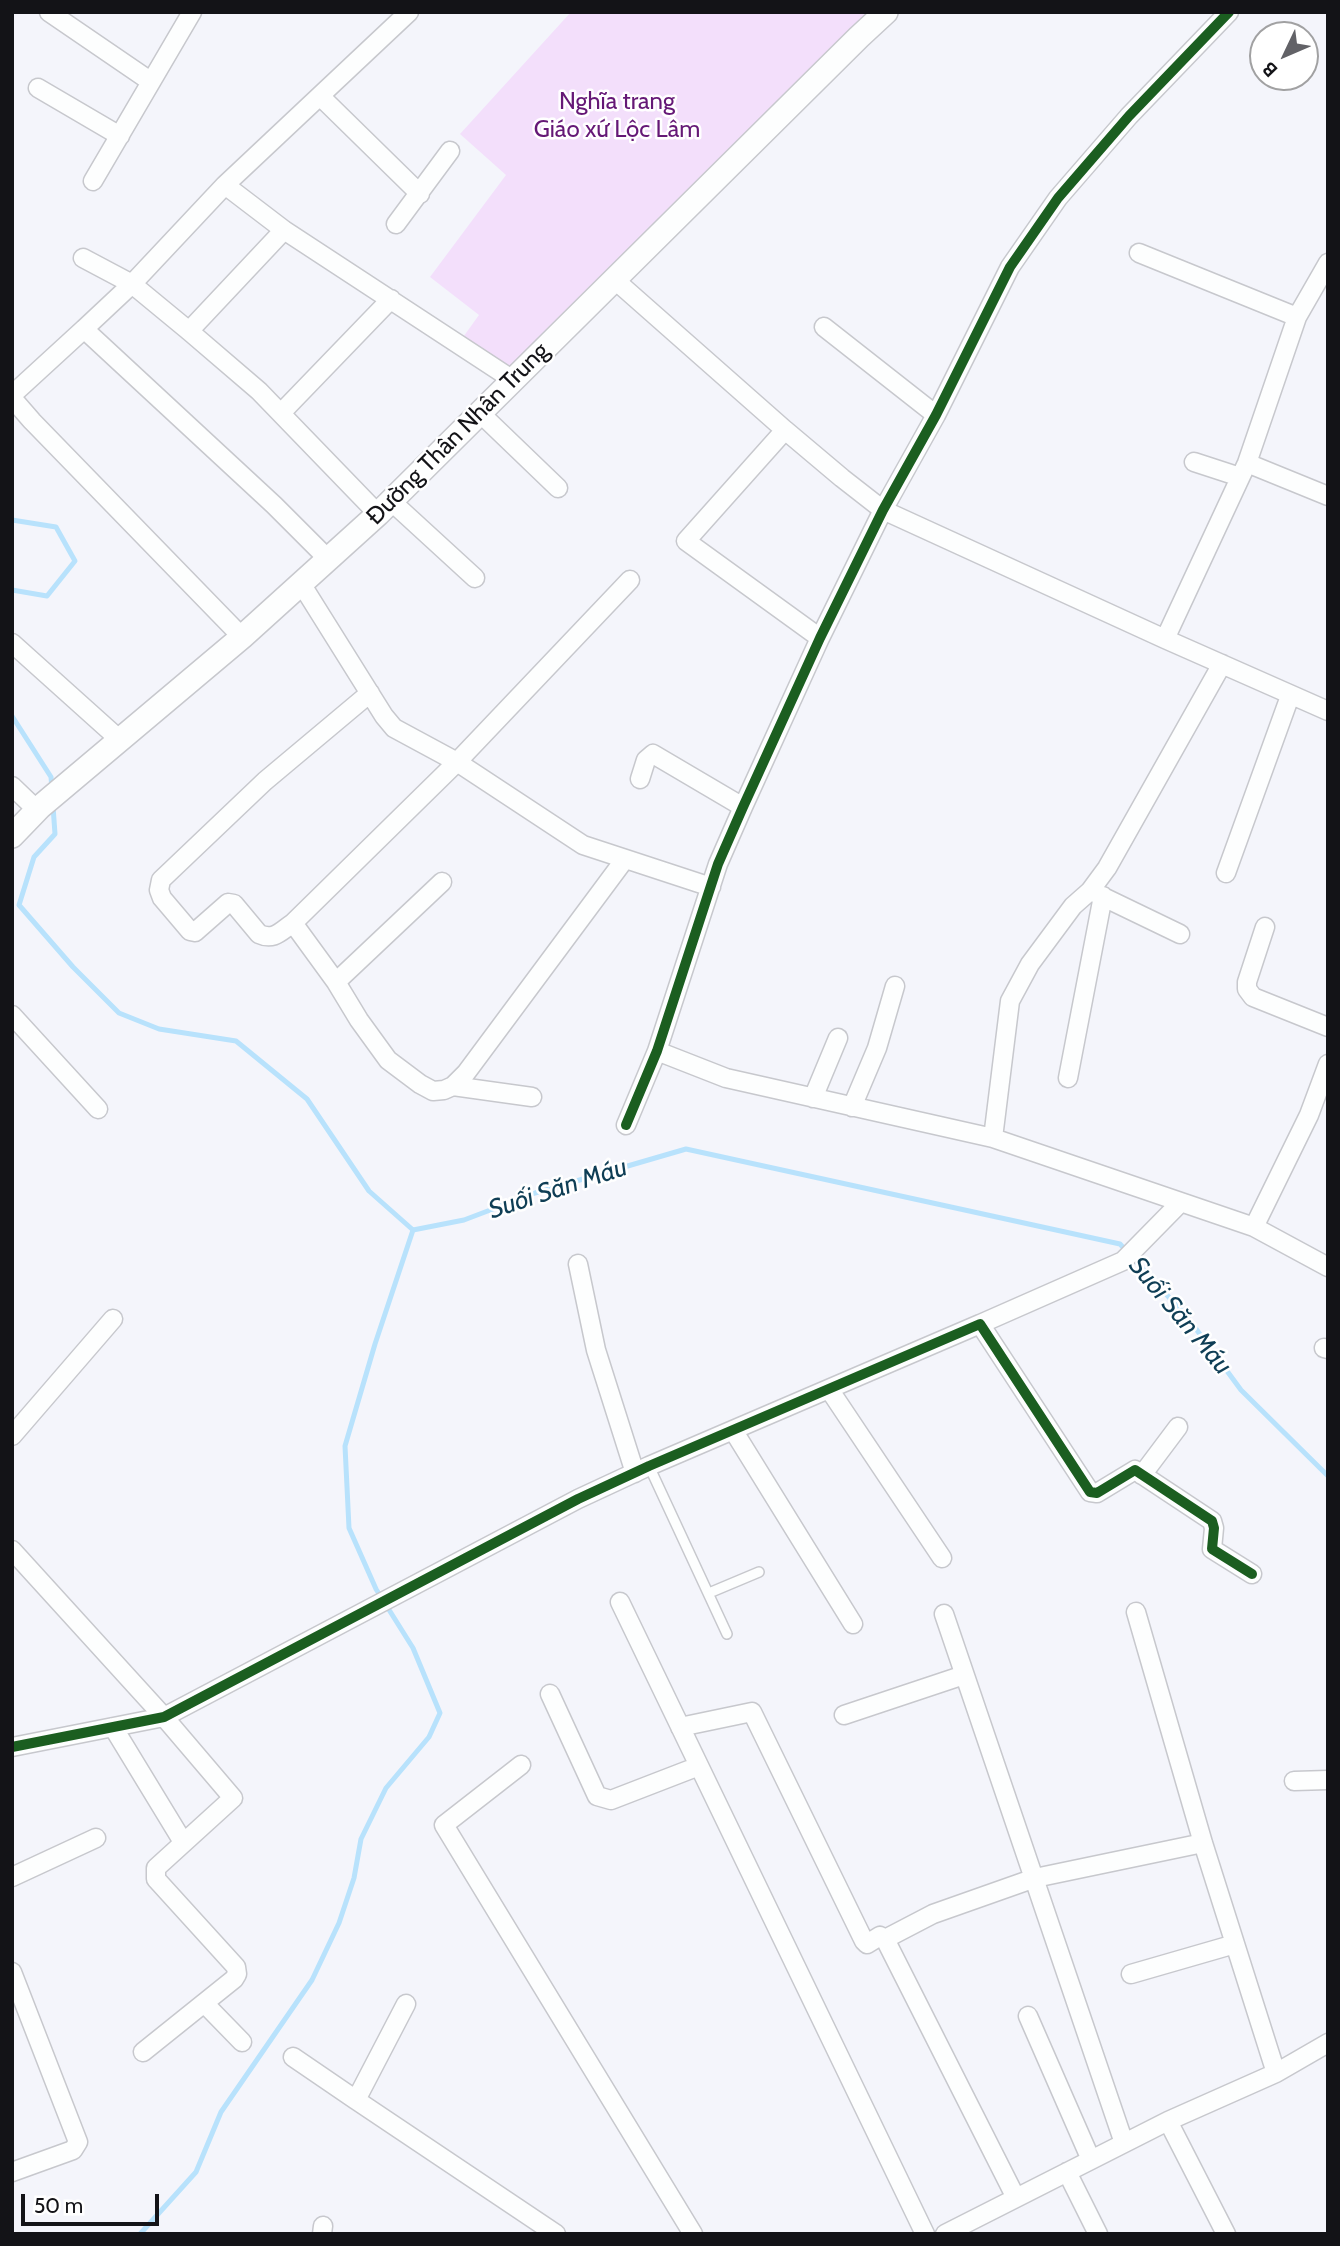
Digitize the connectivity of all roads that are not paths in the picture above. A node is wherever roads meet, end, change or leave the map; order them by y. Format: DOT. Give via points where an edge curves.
graph roads {
  1 [pos="49,12"];
  2 [pos="192,12"];
  3 [pos="409,12"];
  4 [pos="886,12"];
  5 [pos="1229,12"];
  6 [pos="150,81"];
  7 [pos="38,88"];
  8 [pos="320,96"];
  9 [pos="120,136"];
  10 [pos="450,152"];
  11 [pos="93,181"];
  12 [pos="225,185"];
  13 [pos="420,194"];
  14 [pos="396,224"];
  15 [pos="284,230"];
  16 [pos="1139,253"];
  17 [pos="83,258"];
  18 [pos="1328,263"];
  19 [pos="615,280"];
  20 [pos="132,284"];
  21 [pos="391,299"];
  22 [pos="1297,317"];
  23 [pos="824,327"];
  24 [pos="84,328"];
  25 [pos="189,331"];
  26 [pos="513,380"];
  27 [pos="12,397"];
  28 [pos="281,413"];
  29 [pos="480,414"];
  30 [pos="936,415"];
  31 [pos="785,430"];
  32 [pos="1194,462"];
  33 [pos="1243,470"];
  34 [pos="558,488"];
  35 [pos="1328,496"];
  36 [pos="385,508"];
  37 [pos="883,510"];
  38 [pos="329,560"];
  39 [pos="475,578"];
  40 [pos="630,580"];
  41 [pos="302,585"];
  42 [pos="242,637"];
  43 [pos="820,638"];
  44 [pos="1165,639"];
  45 [pos="12,643"];
  46 [pos="1222,664"];
  47 [pos="370,693"];
  48 [pos="1290,696"];
  49 [pos="1328,711"];
  50 [pos="120,740"];
  51 [pos="457,762"];
  52 [pos="640,779"];
  53 [pos="12,786"];
  54 [pos="743,807"];
  55 [pos="39,809"];
  56 [pos="12,836"];
  57 [pos="625,859"];
  58 [pos="1226,873"];
  59 [pos="442,882"];
  60 [pos="711,887"];
  61 [pos="1097,893"];
  62 [pos="293,923"];
  63 [pos="1265,928"];
  64 [pos="1180,934"];
  65 [pos="337,982"];
  66 [pos="895,986"];
  67 [pos="12,1014"];
  68 [pos="1328,1027"];
  69 [pos="838,1038"];
  70 [pos="657,1051"];
  71 [pos="1328,1064"];
  72 [pos="1068,1079"];
  73 [pos="453,1086"];
  74 [pos="533,1097"];
  75 [pos="813,1098"];
  76 [pos="852,1107"];
  77 [pos="98,1109"];
  78 [pos="626,1125"];
  79 [pos="993,1138"];
  80 [pos="1181,1202"];
  81 [pos="1254,1227"];
  82 [pos="578,1264"];
  83 [pos="1328,1267"];
  84 [pos="113,1319"];
  85 [pos="980,1324"];
  86 [pos="829,1389"];
  87 [pos="1178,1427"];
  88 [pos="733,1430"];
  89 [pos="12,1436"];
  90 [pos="642,1469"];
  91 [pos="1142,1475"];
  92 [pos="12,1550"];
  93 [pos="942,1558"];
  94 [pos="759,1572"];
  95 [pos="1251,1574"];
  96 [pos="709,1593"];
  97 [pos="620,1602"];
  98 [pos="1136,1612"];
  99 [pos="944,1614"];
  100 [pos="853,1624"];
  101 [pos="727,1634"];
  102 [pos="964,1675"];
  103 [pos="550,1694"];
  104 [pos="844,1715"];
  105 [pos="164,1717"];
  106 [pos="113,1727"];
  107 [pos="680,1727"];
  108 [pos="12,1747"];
  109 [pos="521,1765"];
  110 [pos="699,1766"];
  111 [pos="1328,1780"];
  112 [pos="1293,1781"];
  113 [pos="96,1838"];
  114 [pos="183,1843"];
  115 [pos="1203,1843"];
  116 [pos="12,1877"];
  117 [pos="1035,1878"];
  118 [pos="885,1939"];
  119 [pos="1236,1944"];
  120 [pos="12,1972"];
  121 [pos="1131,1974"];
  122 [pos="204,2003"];
  123 [pos="406,2004"];
  124 [pos="1028,2015"];
  125 [pos="242,2042"];
  126 [pos="1328,2043"];
  127 [pos="143,2052"];
  128 [pos="293,2057"];
  129 [pos="1276,2073"];
  130 [pos="356,2100"];
  131 [pos="1168,2121"];
  132 [pos="1124,2143"];
  133 [pos="1091,2160"];
  134 [pos="12,2172"];
  135 [pos="1067,2172"];
  136 [pos="1016,2198"];
  137 [pos="556,2234"];
  138 [pos="693,2234"];
  139 [pos="925,2234"];
  140 [pos="946,2234"];
  141 [pos="1098,2234"];
  142 [pos="1226,2234"];
  1 -- 6 [label="street"];
  2 -- 6 [label="street"];
  3 -- 8 [label="street"];
  4 -- 19 [label="street, Đường Thân Nhân Trung"];
  5 -- 30 [label="street" via="1058,198 1010,267"];
  6 -- 9 [label="street"];
  7 -- 9 [label="street"];
  8 -- 12 [label="street"];
  8 -- 13 [label="street"];
  9 -- 11 [label="street"];
  10 -- 13 [label="street"];
  12 -- 15 [label="street"];
  12 -- 20 [label="street"];
  13 -- 14 [label="street"];
  15 -- 21 [label="street"];
  15 -- 25 [label="street"];
  16 -- 22 [label="street"];
  17 -- 20 [label="street"];
  18 -- 22 [label="street"];
  19 -- 26 [label="street, Đường Thân Nhân Trung"];
  19 -- 31 [label="street"];
  20 -- 24 [label="street"];
  20 -- 25 [label="street"];
  21 -- 26 [label="street"];
  21 -- 28 [label="street"];
  22 -- 33 [label="street"];
  23 -- 30 [label="street"];
  24 -- 27 [label="street"];
  24 -- 38 [label="street"];
  25 -- 28 [label="street"];
  26 -- 29 [label="street, Đường Thân Nhân Trung"];
  27 -- 42 [label="street"];
  28 -- 36 [label="street"];
  29 -- 34 [label="street"];
  29 -- 36 [label="street, Đường Thân Nhân Trung"];
  30 -- 37 [label="street"];
  31 -- 37 [label="street"];
  31 -- 43 [label="street" via="686,541"];
  32 -- 33 [label="street"];
  33 -- 35 [label="street"];
  33 -- 44 [label="street"];
  36 -- 38 [label="street, Đường Thân Nhân Trung"];
  36 -- 39 [label="street"];
  37 -- 43 [label="street"];
  37 -- 44 [label="street"];
  38 -- 41 [label="street, Đường Thân Nhân Trung"];
  40 -- 51 [label="street"];
  41 -- 42 [label="street, Đường Thân Nhân Trung"];
  41 -- 47 [label="street"];
  42 -- 50 [label="street, Đường Thân Nhân Trung"];
  43 -- 54 [label="street"];
  44 -- 46 [label="street"];
  45 -- 50 [label="street"];
  46 -- 48 [label="street"];
  46 -- 61 [label="street"];
  47 -- 51 [label="street" via="394,728"];
  47 -- 62 [label="street" via="265,781 161,880 162,898 195,932 228,903 264,936 272,937"];
  48 -- 49 [label="street"];
  48 -- 58 [label="street"];
  50 -- 55 [label="street, Đường Thân Nhân Trung"];
  51 -- 57 [label="street" via="583,845"];
  51 -- 62 [label="street"];
  52 -- 54 [label="street" via="653,754"];
  53 -- 55 [label="street"];
  54 -- 60 [label="street"];
  55 -- 56 [label="street, Đường Thân Nhân Trung"];
  57 -- 60 [label="street"];
  57 -- 73 [label="street"];
  59 -- 65 [label="street"];
  60 -- 70 [label="street"];
  61 -- 64 [label="street"];
  61 -- 72 [label="street"];
  61 -- 79 [label="street" via="1073,906 1030,964 1010,1001"];
  62 -- 65 [label="street"];
  63 -- 68 [label="street" via="1247,982 1248,992"];
  65 -- 73 [label="street" via="388,1060 433,1091"];
  66 -- 76 [label="street" via="877,1048"];
  67 -- 77 [label="street"];
  69 -- 75 [label="street"];
  70 -- 75 [label="street" via="726,1078"];
  70 -- 78 [label="street"];
  71 -- 81 [label="street" via="1309,1115"];
  73 -- 74 [label="street"];
  75 -- 76 [label="street"];
  76 -- 79 [label="street"];
  79 -- 80 [label="street"];
  80 -- 81 [label="street"];
  80 -- 85 [label="street" via="1122,1261"];
  81 -- 83 [label="street"];
  82 -- 90 [label="street" via="596,1350"];
  84 -- 89 [label="street"];
  85 -- 86 [label="street"];
  85 -- 91 [label="street" via="1090,1492 1097,1493 1135,1470"];
  86 -- 88 [label="street"];
  86 -- 93 [label="street"];
  87 -- 91 [label="street"];
  88 -- 90 [label="street"];
  88 -- 100 [label="street"];
  90 -- 96 [label="lane"];
  90 -- 105 [label="street"];
  91 -- 95 [label="street" via="1212,1521 1212,1549"];
  92 -- 105 [label="street"];
  94 -- 96 [label="lane"];
  96 -- 101 [label="lane"];
  97 -- 107 [label="street"];
  98 -- 115 [label="street"];
  99 -- 102 [label="street"];
  102 -- 104 [label="street"];
  102 -- 117 [label="street"];
  103 -- 110 [label="street" via="597,1796 611,1800"];
  105 -- 106 [label="street"];
  105 -- 114 [label="street" via="233,1798"];
  106 -- 108 [label="street"];
  106 -- 114 [label="street"];
  107 -- 110 [label="street"];
  107 -- 118 [label="street" via="752,1712 864,1941"];
  109 -- 138 [label="street" via="444,1825"];
  110 -- 139 [label="street"];
  111 -- 112 [label="street"];
  113 -- 116 [label="street"];
  114 -- 122 [label="street" via="156,1868 156,1879 236,1967 237,1974"];
  115 -- 117 [label="street"];
  115 -- 119 [label="street"];
  117 -- 118 [label="street" via="933,1914"];
  117 -- 132 [label="street"];
  118 -- 136 [label="street"];
  119 -- 121 [label="street"];
  119 -- 129 [label="street"];
  120 -- 134 [label="street" via="78,2142 73,2150"];
  122 -- 125 [label="street"];
  122 -- 127 [label="street"];
  123 -- 130 [label="street"];
  124 -- 133 [label="street"];
  126 -- 129 [label="street"];
  128 -- 130 [label="street"];
  129 -- 131 [label="street"];
  130 -- 137 [label="street"];
  131 -- 132 [label="street"];
  131 -- 142 [label="street"];
  132 -- 133 [label="street"];
  133 -- 135 [label="street"];
  135 -- 136 [label="street"];
  135 -- 141 [label="street"];
  136 -- 140 [label="street"];
}
